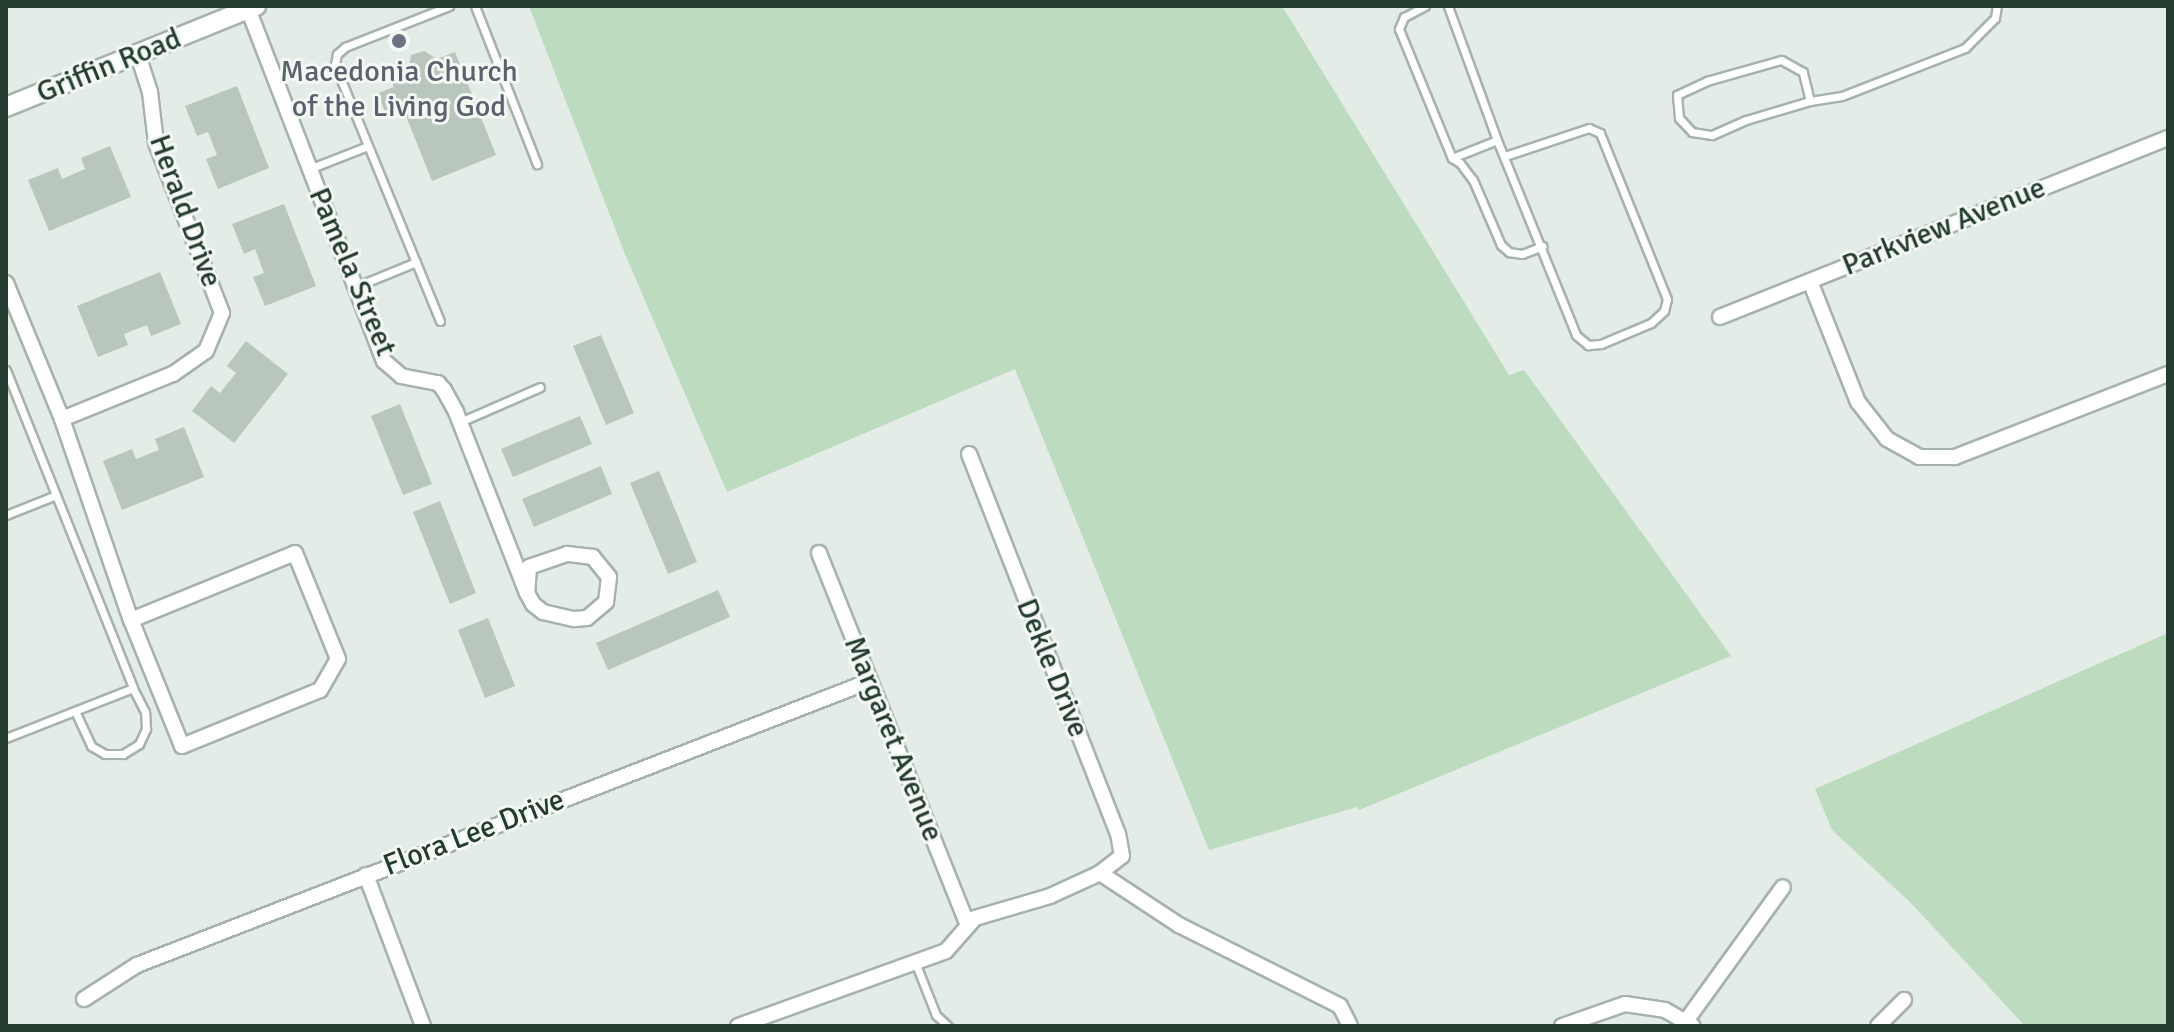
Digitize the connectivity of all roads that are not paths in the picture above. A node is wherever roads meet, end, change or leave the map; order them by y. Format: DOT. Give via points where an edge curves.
graph roads {
  1 [pos="449,6"];
  2 [pos="475,6"];
  3 [pos="1425,6"];
  4 [pos="1448,6"];
  5 [pos="1997,6"];
  6 [pos="250,7"];
  7 [pos="138,54"];
  8 [pos="1810,101"];
  9 [pos="6,107"];
  10 [pos="2168,138"];
  11 [pos="1497,140"];
  12 [pos="368,146"];
  13 [pos="1505,156"];
  14 [pos="1452,158"];
  15 [pos="537,164"];
  16 [pos="309,169"];
  17 [pos="1543,246"];
  18 [pos="416,262"];
  19 [pos="1810,281"];
  20 [pos="6,283"];
  21 [pos="355,287"];
  22 [pos="1720,317"];
  23 [pos="440,321"];
  24 [pos="6,370"];
  25 [pos="2168,374"];
  26 [pos="540,387"];
  27 [pos="62,419"];
  28 [pos="460,422"];
  29 [pos="969,454"];
  30 [pos="56,495"];
  31 [pos="6,515"];
  32 [pos="819,553"];
  33 [pos="527,593"];
  34 [pos="131,620"];
  35 [pos="870,681"];
  36 [pos="133,688"];
  37 [pos="75,711"];
  38 [pos="6,738"];
  39 [pos="1100,873"];
  40 [pos="366,875"];
  41 [pos="1783,887"];
  42 [pos="968,925"];
  43 [pos="915,962"];
  44 [pos="84,999"];
  45 [pos="1904,1000"];
  46 [pos="1690,1023"];
  47 [pos="423,1026"];
  48 [pos="738,1026"];
  49 [pos="948,1026"];
  50 [pos="1350,1026"];
  51 [pos="1562,1026"];
  52 [pos="1878,1026"];
  1 -- 12 [label="lane" via="337,54 335,65"];
  2 -- 15 [label="lane"];
  3 -- 14 [label="lane" via="1404,17 1399,29"];
  4 -- 11 [label="lane"];
  5 -- 8 [label="lane" via="1995,18 1965,48 1842,96"];
  6 -- 7 [label="street, Griffin Road"];
  6 -- 16 [label="street, Pamela Street"];
  7 -- 9 [label="street, Griffin Road"];
  7 -- 27 [label="street, Herald Drive" via="150,92 156,143 222,313 206,351 173,374"];
  8 -- 8 [label="lane" via="1712,135 1692,132 1685,125 1677,95 1781,60 1803,72"];
  10 -- 19 [label="street, Parkview Avenue"];
  11 -- 13 [label="lane"];
  11 -- 14 [label="lane"];
  12 -- 16 [label="lane"];
  12 -- 18 [label="lane"];
  13 -- 17 [label="lane"];
  13 -- 17 [label="lane" via="1589,128 1600,133 1663,285 1664,311 1651,323 1588,345 1576,335"];
  14 -- 17 [label="lane" via="1473,180 1501,245 1522,254"];
  16 -- 21 [label="street, Pamela Street"];
  18 -- 21 [label="lane"];
  18 -- 23 [label="lane"];
  19 -- 22 [label="street, Parkview Avenue"];
  19 -- 25 [label="street" via="1858,402 1887,439 1919,457 1955,457"];
  20 -- 27 [label="street"];
  21 -- 28 [label="street, Pamela Street" via="384,361 401,376 438,383"];
  24 -- 30 [label="lane"];
  26 -- 28 [label="lane"];
  27 -- 34 [label="street"];
  28 -- 33 [label="street, Pamela Street"];
  29 -- 39 [label="street, Dekle Drive" via="1118,834 1122,856"];
  30 -- 31 [label="lane"];
  30 -- 36 [label="lane"];
  32 -- 35 [label="street, Margaret Avenue"];
  33 -- 33 [label="street" via="543,612 587,618 606,602 609,577 593,557 567,554 529,567"];
  34 -- 34 [label="street" via="182,746 320,690 338,659 295,553"];
  35 -- 40 [label="street, Flora Lee Drive"];
  35 -- 42 [label="street, Margaret Avenue"];
  36 -- 37 [label="lane"];
  36 -- 37 [label="lane" via="145,712 146,729 139,744 123,754 105,754 91,746"];
  37 -- 38 [label="lane"];
  39 -- 42 [label="street" via="1023,907 984,913"];
  39 -- 50 [label="street" via="1179,925 1340,1006"];
  40 -- 44 [label="street, Flora Lee Drive" via="137,965"];
  40 -- 47 [label="street"];
  41 -- 46 [label="street"];
  42 -- 43 [label="street" via="946,951"];
  43 -- 48 [label="street"];
  43 -- 49 [label="lane" via="936,1015"];
  45 -- 52 [label="street"];
  46 -- 51 [label="street" via="1648,1005 1625,1004"];
}
